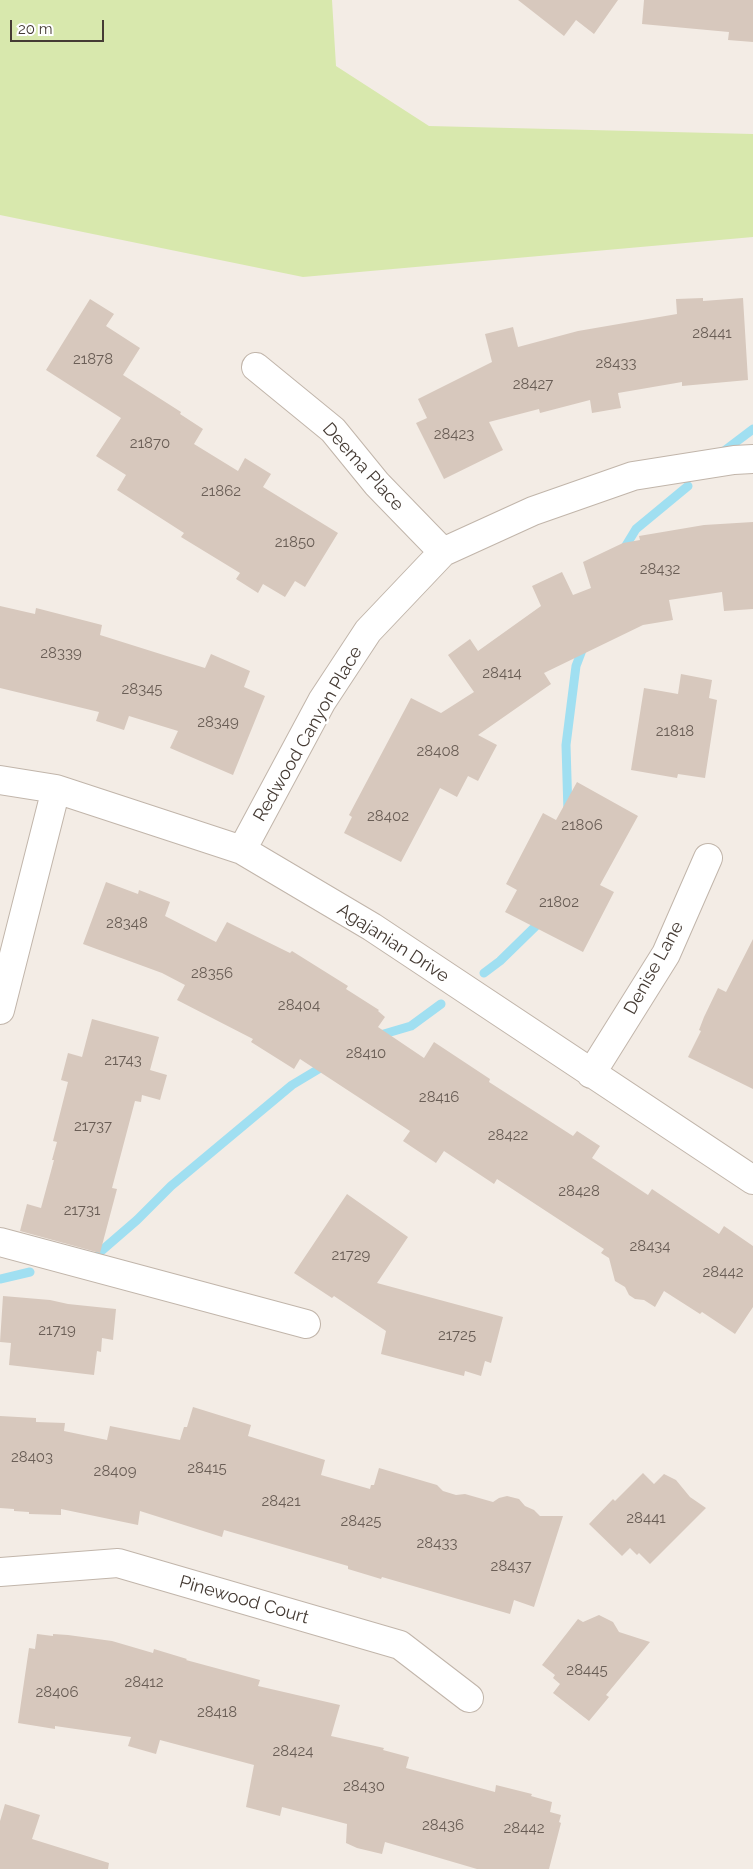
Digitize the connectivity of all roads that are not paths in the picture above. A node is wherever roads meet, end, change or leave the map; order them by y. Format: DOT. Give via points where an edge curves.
graph roads {
  1 [pos="256,366"];
  2 [pos="753,459"];
  3 [pos="443,552"];
  4 [pos="0,780"];
  5 [pos="56,789"];
  6 [pos="242,850"];
  7 [pos="708,858"];
  8 [pos="0,1010"];
  9 [pos="591,1074"];
  10 [pos="753,1180"];
  11 [pos="0,1242"];
  12 [pos="306,1324"];
  13 [pos="0,1572"];
  14 [pos="469,1698"];
  1 -- 3 [label="street, Deema Place" via="333,430 377,484"];
  2 -- 3 [label="street, Redwood Canyon Place" via="633,476 533,511"];
  3 -- 6 [label="street, Redwood Canyon Place" via="368,631 322,702"];
  4 -- 5 [label="street, Agajanian Drive"];
  5 -- 6 [label="street, Agajanian Drive"];
  5 -- 8 [label="street"];
  6 -- 9 [label="street, Agajanian Drive" via="372,928"];
  7 -- 9 [label="street, Denise Lane" via="666,954"];
  9 -- 10 [label="street, Agajanian Drive"];
  11 -- 12 [label="street"];
  13 -- 14 [label="street, Pinewood Court" via="118,1564 400,1645"];
}
